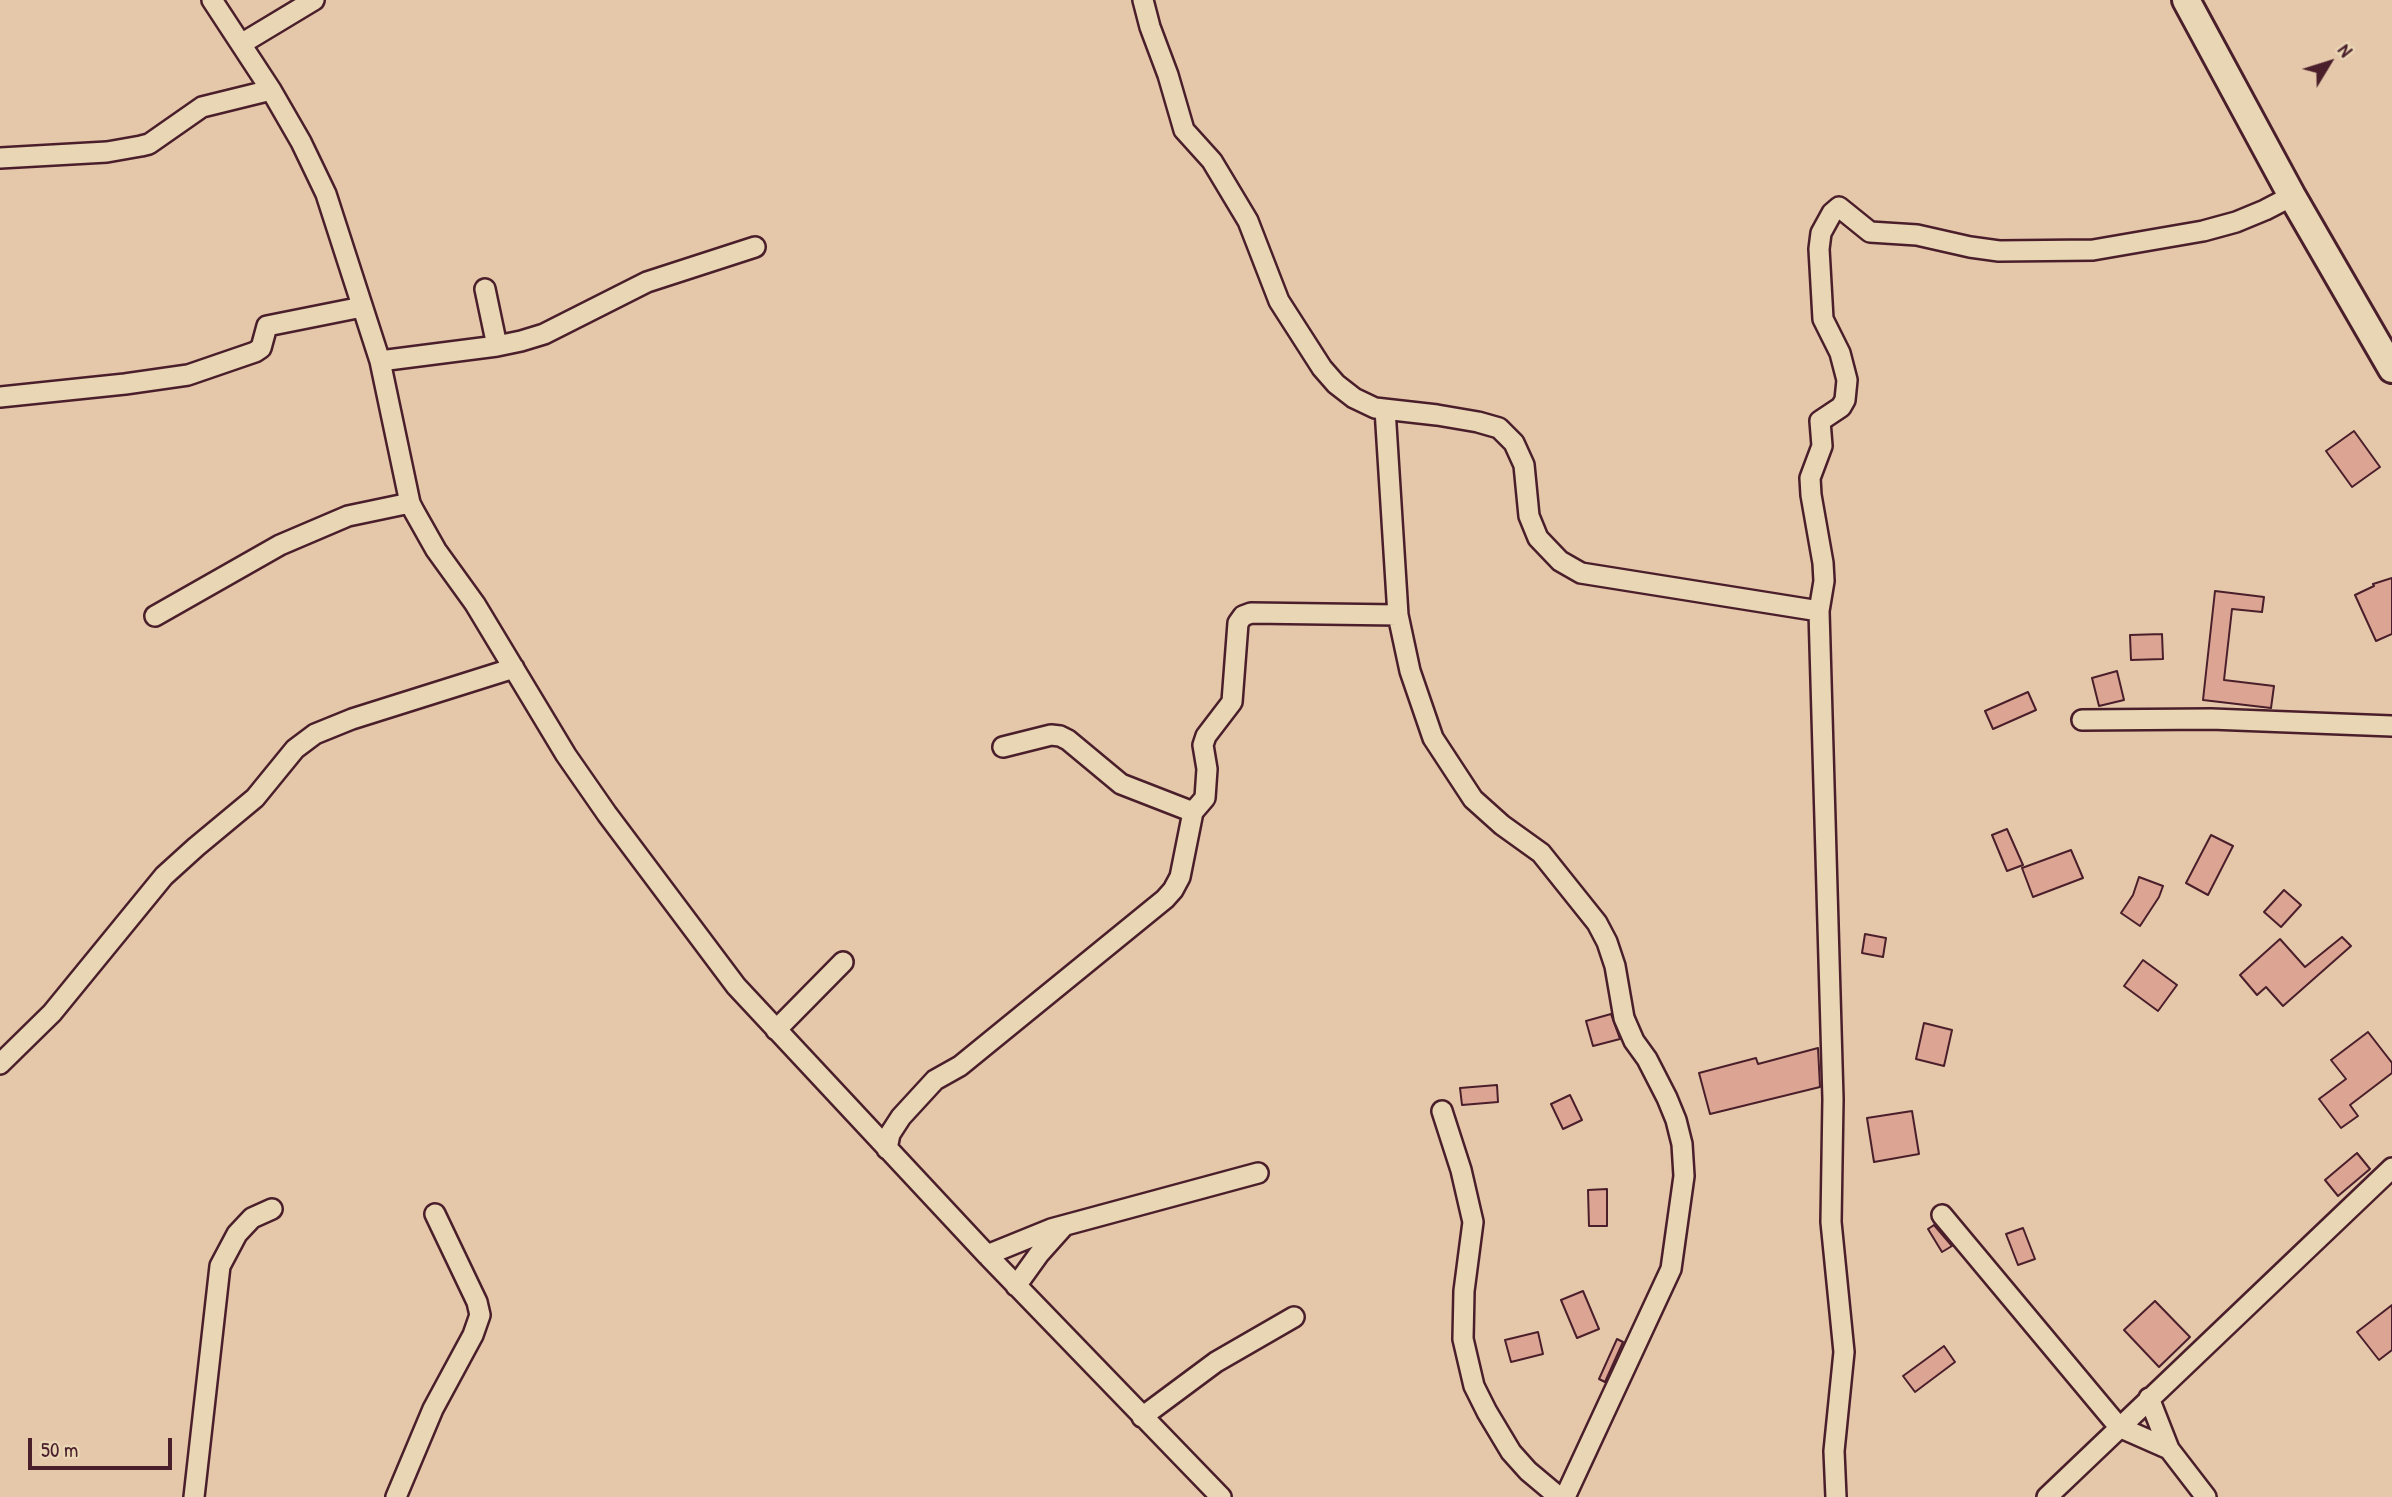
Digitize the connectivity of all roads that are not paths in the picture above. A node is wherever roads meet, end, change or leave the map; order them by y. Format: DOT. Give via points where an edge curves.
graph roads {
  1 [pos="212,0"];
  2 [pos="314,0"];
  3 [pos="1143,0"];
  4 [pos="2186,0"];
  5 [pos="241,44"];
  6 [pos="271,90"];
  7 [pos="0,158"];
  8 [pos="2292,196"];
  9 [pos="755,247"];
  10 [pos="485,289"];
  11 [pos="362,307"];
  12 [pos="497,346"];
  13 [pos="380,361"];
  14 [pos="2392,369"];
  15 [pos="0,397"];
  16 [pos="1385,409"];
  17 [pos="410,503"];
  18 [pos="1819,611"];
  19 [pos="155,615"];
  20 [pos="1398,615"];
  21 [pos="514,668"];
  22 [pos="2082,720"];
  23 [pos="2392,726"];
  24 [pos="1003,747"];
  25 [pos="1193,812"];
  26 [pos="843,962"];
  27 [pos="776,1030"];
  28 [pos="0,1064"];
  29 [pos="1442,1111"];
  30 [pos="887,1149"];
  31 [pos="2392,1168"];
  32 [pos="1258,1173"];
  33 [pos="272,1209"];
  34 [pos="435,1213"];
  35 [pos="1942,1215"];
  36 [pos="1064,1226"];
  37 [pos="987,1255"];
  38 [pos="1016,1286"];
  39 [pos="1294,1317"];
  40 [pos="2149,1398"];
  41 [pos="1142,1417"];
  42 [pos="2119,1427"];
  43 [pos="2169,1450"];
  44 [pos="194,1497"];
  45 [pos="396,1497"];
  46 [pos="1221,1497"];
  47 [pos="1559,1497"];
  48 [pos="1565,1497"];
  49 [pos="1836,1497"];
  50 [pos="2047,1497"];
  51 [pos="2206,1497"];
  1 -- 5 [label="street"];
  2 -- 5 [label="street"];
  3 -- 16 [label="street" via="1184,130 1212,161 1248,221 1279,300 1336,384 1354,398"];
  4 -- 8 [label="main road"];
  5 -- 6 [label="street"];
  6 -- 7 [label="street" via="202,107 149,144 107,152"];
  6 -- 11 [label="street" via="326,194"];
  8 -- 14 [label="main road"];
  8 -- 18 [label="street" via="2236,222 2203,231 2093,250 2000,251 1917,235 1870,232 1839,207 1819,240 1821,310 1847,380 1841,407 1820,421 1822,446 1811,478 1823,563"];
  9 -- 12 [label="street" via="647,282 544,334"];
  10 -- 12 [label="street"];
  11 -- 13 [label="street"];
  11 -- 15 [label="street" via="267,327 261,348 255,352 188,375"];
  12 -- 13 [label="street"];
  13 -- 17 [label="street"];
  16 -- 18 [label="street" via="1499,428 1514,443 1524,465 1529,516 1538,538 1560,561 1581,573"];
  16 -- 20 [label="street"];
  17 -- 19 [label="street" via="348,516 280,545"];
  17 -- 21 [label="street"];
  18 -- 49 [label="street" via="1833,1100 1831,1222 1844,1352 1835,1451"];
  20 -- 25 [label="street" via="1243,616 1238,624 1232,702 1206,736 1205,798"];
  20 -- 48 [label="street" via="1410,671 1445,759 1479,805 1541,853 1597,923 1615,966 1624,1018 1667,1098 1682,1144 1684,1176 1671,1269"];
  21 -- 27 [label="street" via="607,814 736,986"];
  21 -- 28 [label="street" via="352,719 315,734 295,749 256,798 164,876 52,1013"];
  22 -- 23 [label="street"];
  24 -- 25 [label="street" via="1060,736 1121,784"];
  25 -- 30 [label="street" via="1180,877 1165,899 960,1066 935,1080 901,1117"];
  26 -- 27 [label="street"];
  27 -- 30 [label="street"];
  29 -- 47 [label="street" via="1473,1222 1463,1339 1474,1386 1511,1452"];
  30 -- 37 [label="street"];
  31 -- 40 [label="street"];
  32 -- 36 [label="street"];
  33 -- 44 [label="street" via="252,1218 237,1234 220,1266"];
  34 -- 45 [label="street" via="480,1315"];
  35 -- 42 [label="street"];
  36 -- 37 [label="street"];
  36 -- 38 [label="street"];
  37 -- 38 [label="street"];
  38 -- 41 [label="street"];
  39 -- 41 [label="street" via="1216,1362"];
  40 -- 42 [label="street"];
  40 -- 43 [label="street"];
  41 -- 46 [label="street"];
  42 -- 43 [label="street"];
  42 -- 50 [label="street"];
  43 -- 51 [label="street"];
}
